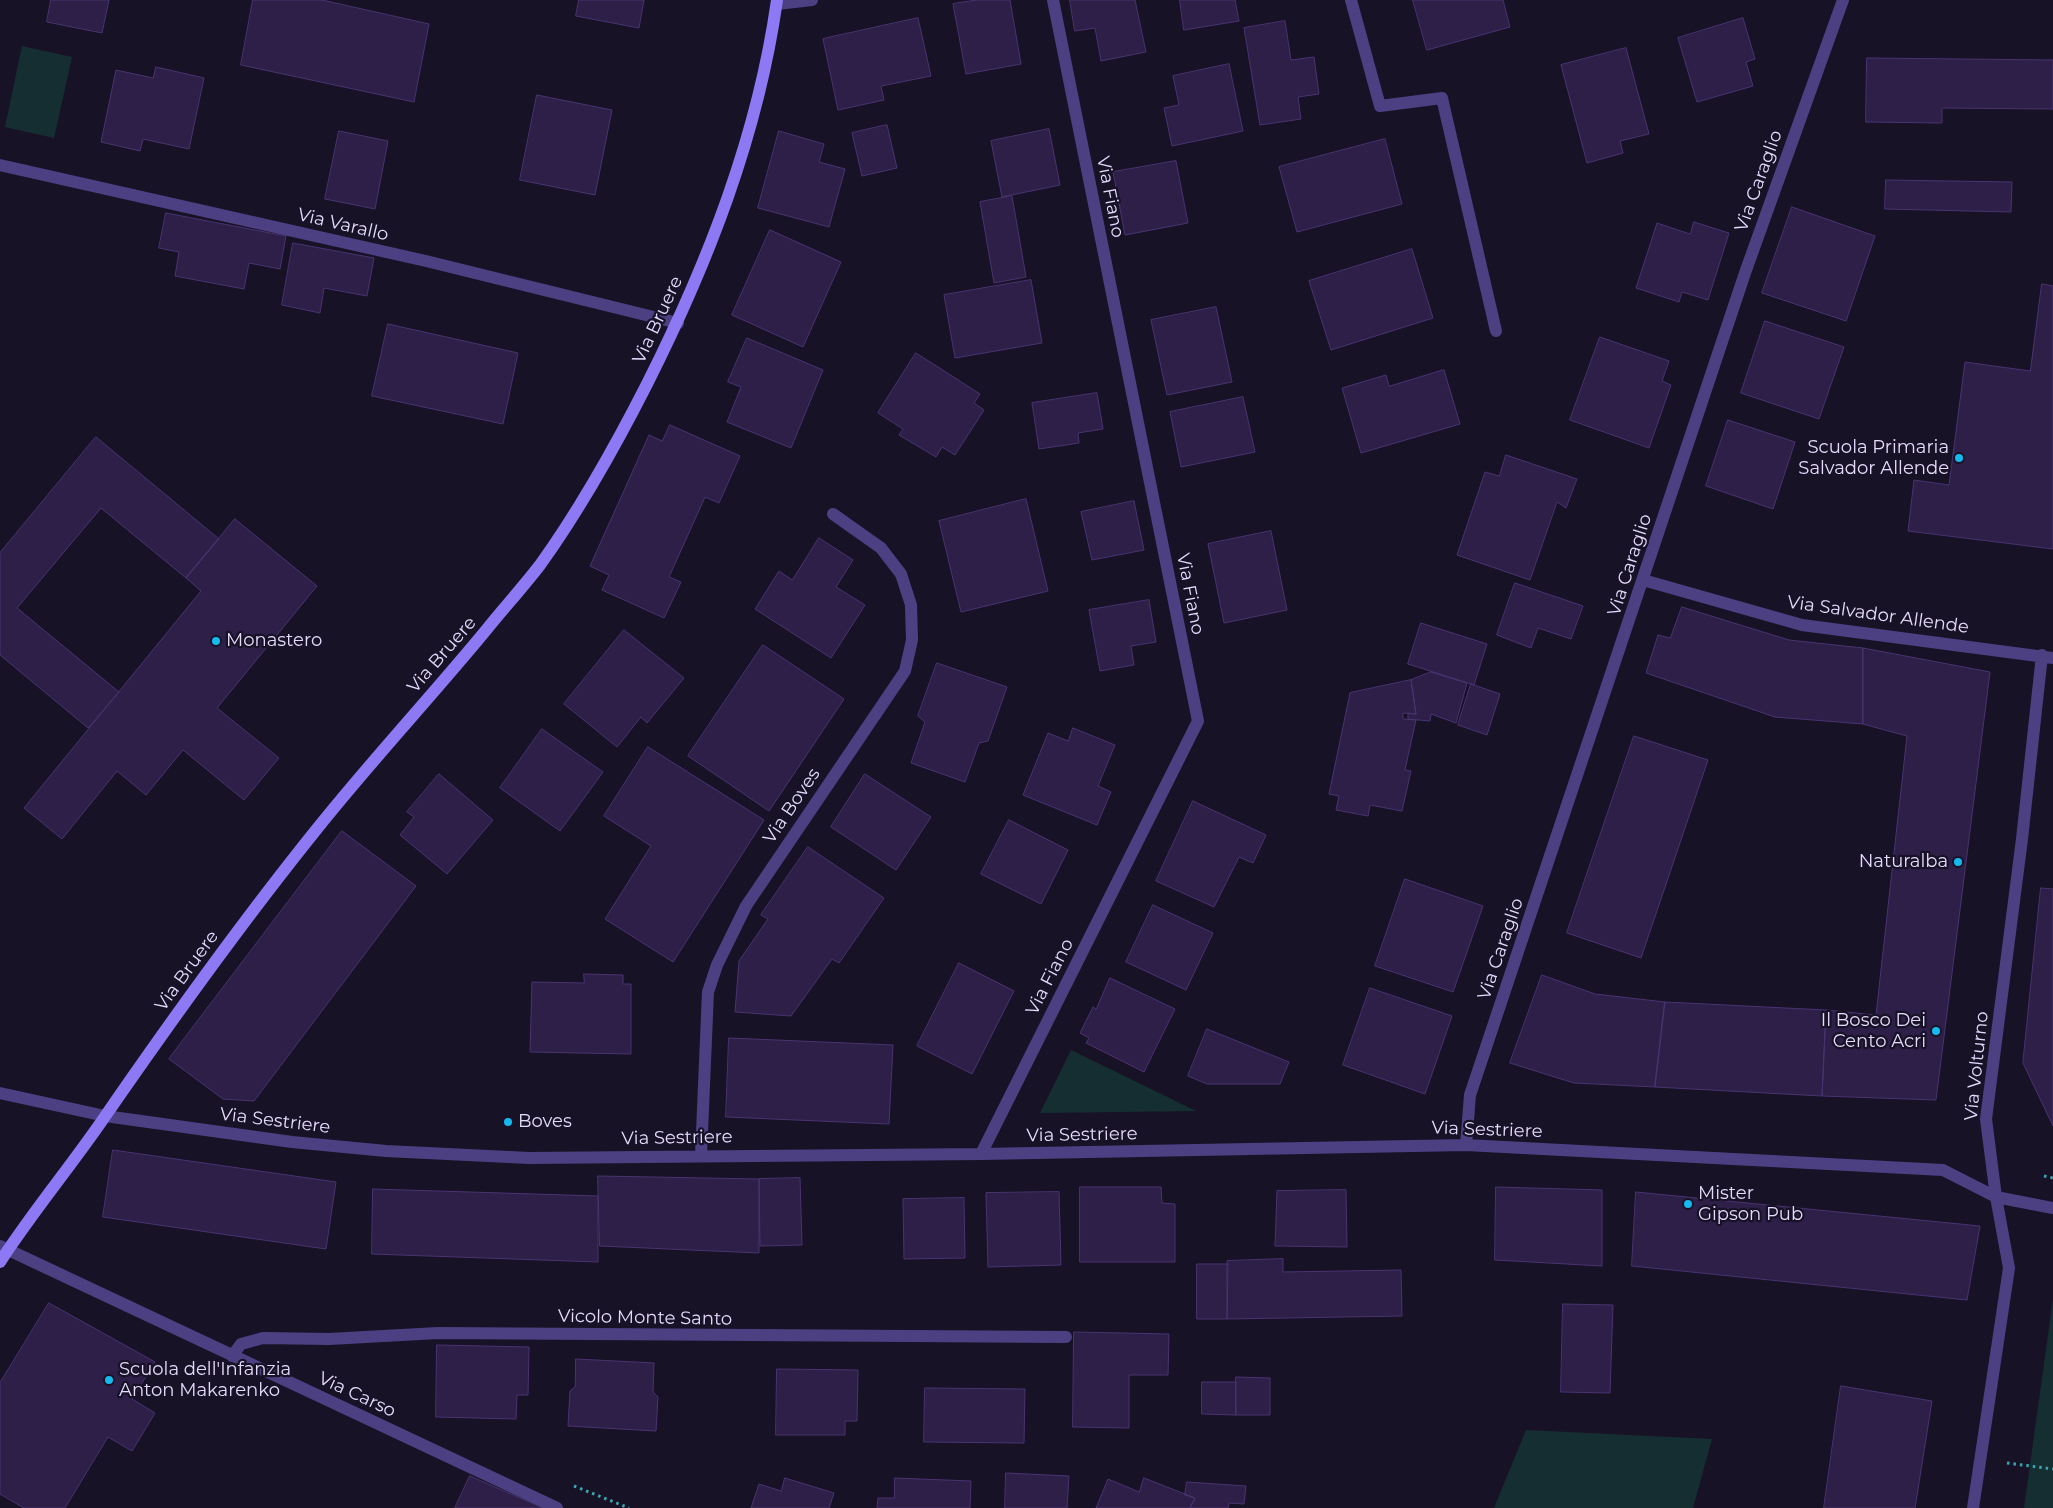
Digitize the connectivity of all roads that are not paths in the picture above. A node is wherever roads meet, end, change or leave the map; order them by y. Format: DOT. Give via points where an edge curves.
graph roads {
  1 [pos="812,0"];
  2 [pos="1053,0"];
  3 [pos="1351,0"];
  4 [pos="1843,0"];
  5 [pos="777,2"];
  6 [pos="0,166"];
  7 [pos="678,323"];
  8 [pos="1496,331"];
  9 [pos="833,514"];
  10 [pos="1643,580"];
  11 [pos="2048,656"];
  12 [pos="0,1093"];
  13 [pos="105,1116"];
  14 [pos="1466,1145"];
  15 [pos="981,1154"];
  16 [pos="701,1155"];
  17 [pos="1996,1197"];
  18 [pos="2053,1208"];
  19 [pos="4,1248"];
  20 [pos="0,1262"];
  21 [pos="1066,1337"];
  22 [pos="232,1356"];
  23 [pos="557,1508"];
  24 [pos="1973,1508"];
  1 -- 5 [label="street"];
  2 -- 15 [label="street, Via Fiano" via="1198,721"];
  3 -- 8 [label="street" via="1380,106 1442,98"];
  4 -- 10 [label="street, Via Caraglio" via="1745,273"];
  5 -- 7 [label="street, Via Bruere" via="744,150 718,227"];
  6 -- 7 [label="street, Via Varallo" via="426,261"];
  7 -- 13 [label="street, Via Bruere" via="618,441 580,507 538,568 314,832 145,1056"];
  9 -- 16 [label="street, Via Boves" via="881,548 901,574 910,605 912,640 905,671 746,906 717,965 708,992"];
  10 -- 11 [label="street, Via Salvador Allende" via="1802,625"];
  10 -- 14 [label="street, Via Caraglio" via="1470,1095"];
  11 -- 17 [label="street, Via Volturno" via="1986,1119"];
  12 -- 13 [label="street, Via Sestriere"];
  13 -- 16 [label="street, Via Sestriere" via="292,1142 386,1151 529,1158"];
  13 -- 19 [label="street, Via Bruere"];
  14 -- 15 [label="street, Via Sestriere"];
  14 -- 17 [label="street, Via Sestriere" via="1943,1170"];
  15 -- 16 [label="street, Via Sestriere"];
  17 -- 18 [label="street, Via Sestriere"];
  17 -- 24 [label="street, Via Volturno" via="2009,1268"];
  19 -- 20 [label="street, Via Bruere"];
  19 -- 22 [label="street, Via Carso"];
  21 -- 22 [label="street, Vicolo Monte Santo" via="438,1333 329,1339 263,1338 241,1344"];
  22 -- 23 [label="street, Via Carso"];
}
